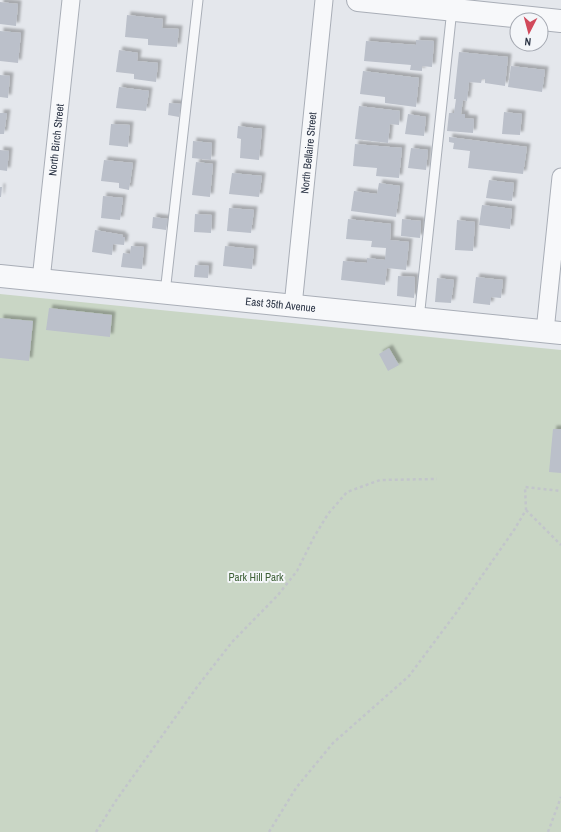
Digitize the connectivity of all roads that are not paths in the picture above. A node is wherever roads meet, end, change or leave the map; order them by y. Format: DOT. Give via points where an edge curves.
graph roads {
  1 [pos="71,0"];
  2 [pos="198,0"];
  3 [pos="324,0"];
  4 [pos="358,0"];
  5 [pos="452,4"];
  6 [pos="561,21"];
  7 [pos="561,177"];
  8 [pos="0,276"];
  9 [pos="41,280"];
  10 [pos="166,292"];
  11 [pos="293,306"];
  12 [pos="419,319"];
  13 [pos="553,332"];
  1 -- 9 [label="street, North Birch Street"];
  2 -- 10 [label="lane"];
  3 -- 11 [label="street, North Bellaire Street"];
  4 -- 5 [label="street"];
  5 -- 6 [label="street"];
  5 -- 12 [label="lane"];
  7 -- 13 [label="street"];
  8 -- 9 [label="street, East 35th Avenue"];
  9 -- 10 [label="street, East 35th Avenue"];
  10 -- 11 [label="street, East 35th Avenue"];
  11 -- 12 [label="street, East 35th Avenue"];
  12 -- 13 [label="street, East 35th Avenue"];
}
